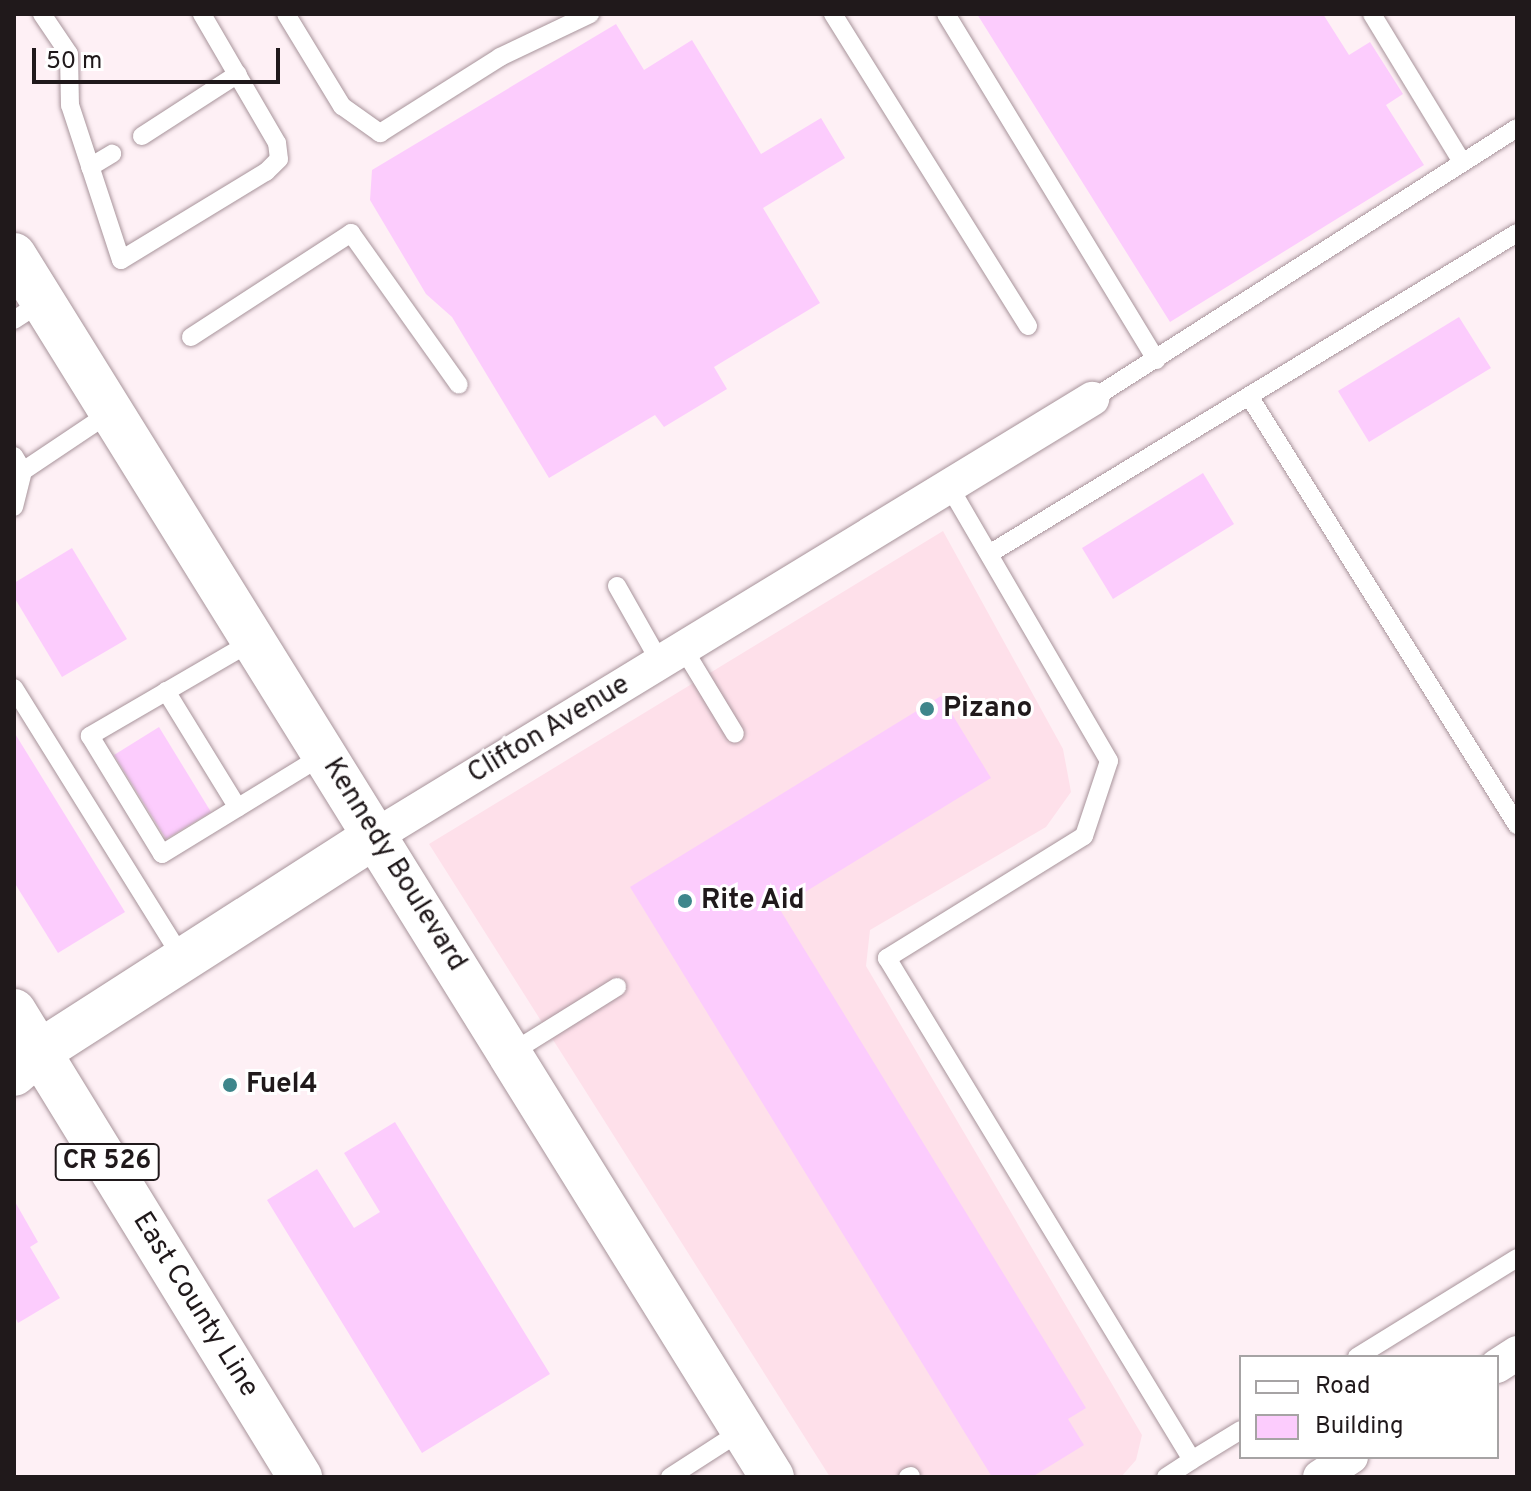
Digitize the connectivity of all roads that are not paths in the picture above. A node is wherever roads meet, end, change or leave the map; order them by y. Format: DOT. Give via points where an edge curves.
graph roads {
  1 [pos="42,14"];
  2 [pos="202,14"];
  3 [pos="286,14"];
  4 [pos="590,14"];
  5 [pos="833,14"];
  6 [pos="946,14"];
  7 [pos="1372,14"];
  8 [pos="238,74"];
  9 [pos="1517,128"];
  10 [pos="142,136"];
  11 [pos="112,154"];
  12 [pos="1462,162"];
  13 [pos="90,167"];
  14 [pos="1517,233"];
  15 [pos="14,255"];
  16 [pos="28,311"];
  17 [pos="1028,326"];
  18 [pos="191,337"];
  19 [pos="1156,360"];
  20 [pos="459,385"];
  21 [pos="1249,396"];
  22 [pos="1092,399"];
  23 [pos="111,412"];
  24 [pos="18,463"];
  25 [pos="949,486"];
  26 [pos="14,507"];
  27 [pos="989,554"];
  28 [pos="617,586"];
  29 [pos="256,640"];
  30 [pos="672,655"];
  31 [pos="14,688"];
  32 [pos="166,691"];
  33 [pos="735,734"];
  34 [pos="325,753"];
  35 [pos="238,808"];
  36 [pos="1517,825"];
  37 [pos="375,836"];
  38 [pos="183,959"];
  39 [pos="617,987"];
  40 [pos="14,1011"];
  41 [pos="511,1053"];
  42 [pos="26,1063"];
  43 [pos="1517,1258"];
  44 [pos="1517,1353"];
  45 [pos="1360,1355"];
  46 [pos="1499,1365"];
  47 [pos="743,1430"];
  48 [pos="1239,1431"];
  49 [pos="1348,1459"];
  50 [pos="1192,1460"];
  51 [pos="300,1477"];
  52 [pos="670,1477"];
  53 [pos="772,1477"];
  54 [pos="1166,1477"];
  55 [pos="1320,1477"];
  1 -- 13 [label="lane" via="69,54 70,105"];
  2 -- 8 [label="lane"];
  3 -- 4 [label="lane" via="342,106 380,133 500,57"];
  5 -- 17 [label="lane"];
  6 -- 19 [label="lane"];
  7 -- 12 [label="lane"];
  8 -- 10 [label="lane"];
  8 -- 13 [label="lane" via="277,143 279,159 121,260"];
  9 -- 12 [label="lane"];
  11 -- 13 [label="lane"];
  12 -- 19 [label="lane"];
  14 -- 21 [label="lane"];
  15 -- 16 [label="street, Kennedy Boulevard"];
  16 -- 23 [label="street, Kennedy Boulevard"];
  18 -- 20 [label="lane" via="351,233"];
  19 -- 22 [label="lane"];
  21 -- 27 [label="lane"];
  21 -- 36 [label="lane"];
  22 -- 25 [label="street, Clifton Avenue"];
  23 -- 24 [label="lane"];
  23 -- 29 [label="street, Kennedy Boulevard"];
  24 -- 26 [label="lane"];
  25 -- 27 [label="lane"];
  25 -- 30 [label="street, Clifton Avenue"];
  27 -- 50 [label="lane" via="1109,761 1084,836 887,958"];
  28 -- 30 [label="lane"];
  29 -- 32 [label="lane"];
  29 -- 34 [label="street, Kennedy Boulevard"];
  30 -- 33 [label="lane"];
  30 -- 37 [label="street, Clifton Avenue"];
  31 -- 38 [label="lane"];
  32 -- 35 [label="lane"];
  32 -- 35 [label="lane" via="90,736 154,841 162,854"];
  34 -- 35 [label="lane"];
  34 -- 37 [label="street, Kennedy Boulevard"];
  37 -- 38 [label="street, Clifton Avenue"];
  37 -- 41 [label="street, Kennedy Boulevard"];
  38 -- 42 [label="street, Clifton Avenue"];
  39 -- 41 [label="lane"];
  40 -- 42 [label="street, East County Line / CR 526"];
  41 -- 47 [label="street, Kennedy Boulevard"];
  42 -- 51 [label="street, East County Line / CR 526"];
  43 -- 45 [label="lane"];
  44 -- 46 [label="street"];
  47 -- 52 [label="lane"];
  47 -- 53 [label="street, Kennedy Boulevard"];
  48 -- 50 [label="lane"];
  49 -- 55 [label="street"];
  50 -- 54 [label="lane"];
}
